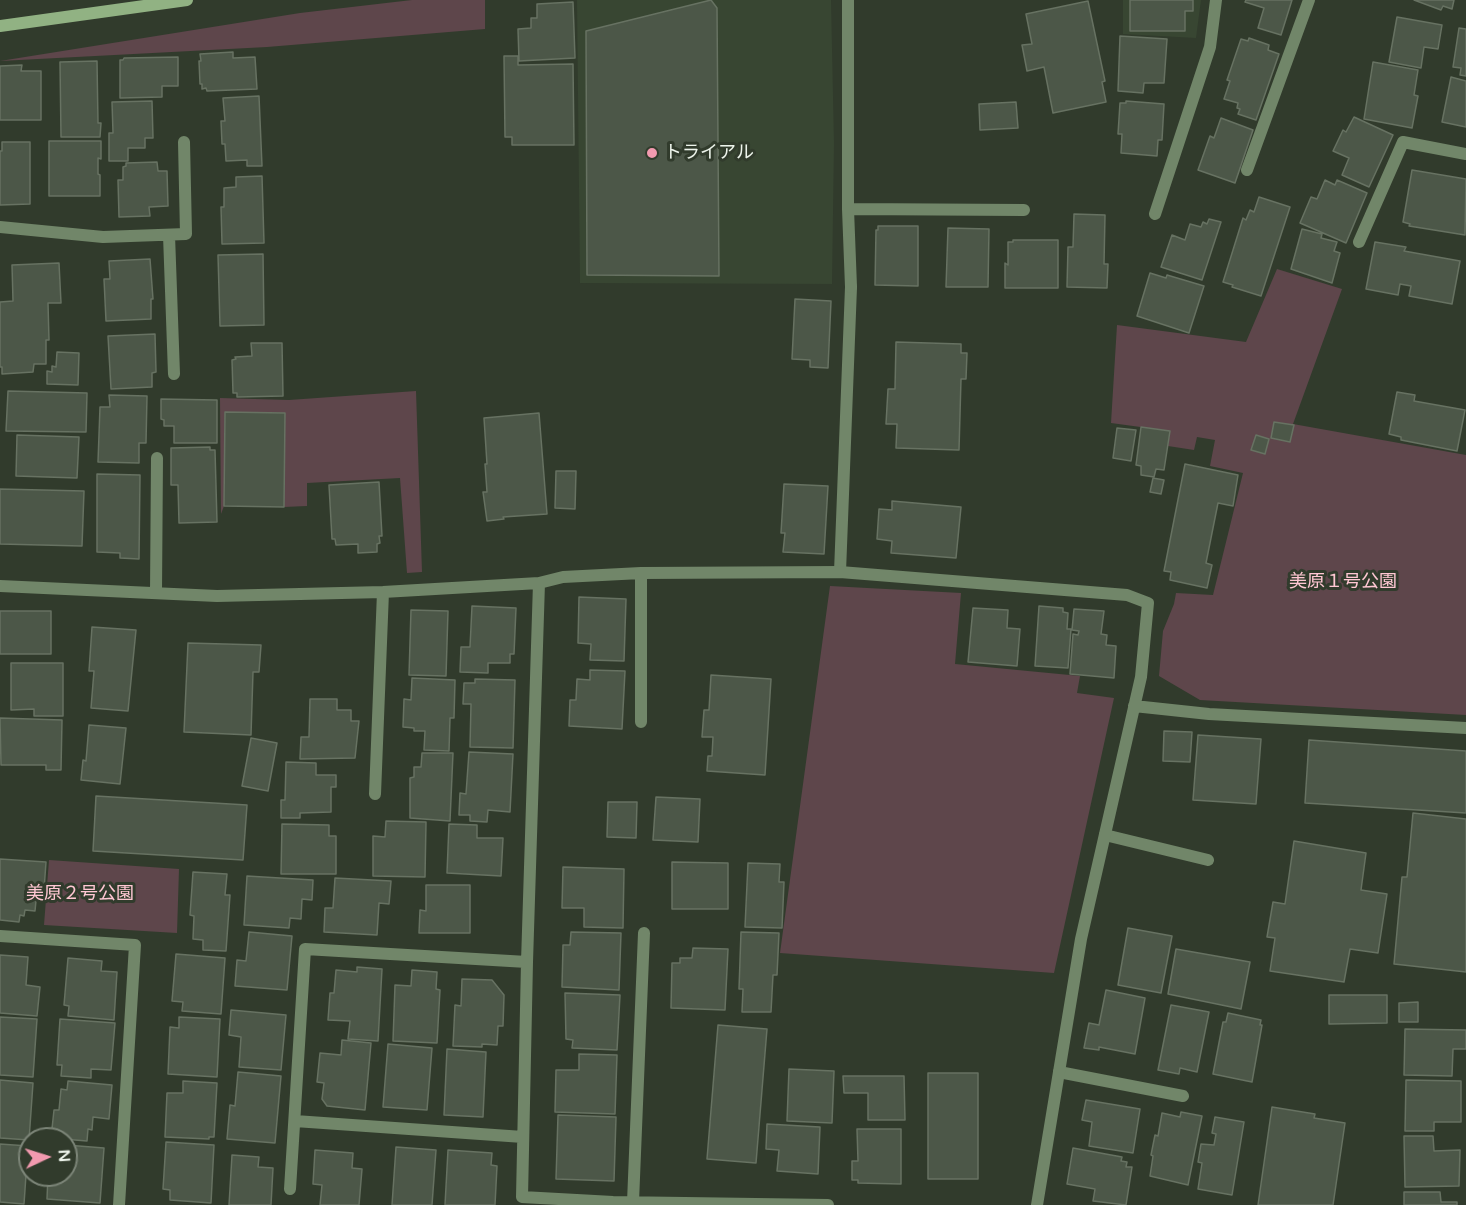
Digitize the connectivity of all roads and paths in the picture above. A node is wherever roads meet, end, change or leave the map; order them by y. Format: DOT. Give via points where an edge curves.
graph roads {
  1 [pos="187,0"];
  2 [pos="848,0"];
  3 [pos="1216,0"];
  4 [pos="1309,0"];
  5 [pos="0,26"];
  6 [pos="184,142"];
  7 [pos="1466,154"];
  8 [pos="1247,170"];
  9 [pos="848,209"];
  10 [pos="1024,210"];
  11 [pos="1155,214"];
  12 [pos="0,227"];
  13 [pos="169,234"];
  14 [pos="1359,242"];
  15 [pos="174,374"];
  16 [pos="157,458"];
  17 [pos="840,572"];
  18 [pos="640,573"];
  19 [pos="539,583"];
  20 [pos="0,586"];
  21 [pos="156,592"];
  22 [pos="383,592"];
  23 [pos="1134,706"];
  24 [pos="641,722"];
  25 [pos="1466,728"];
  26 [pos="375,794"];
  27 [pos="1105,835"];
  28 [pos="1208,860"];
  29 [pos="644,933"];
  30 [pos="0,936"];
  31 [pos="527,962"];
  32 [pos="1059,1072"];
  33 [pos="1183,1096"];
  34 [pos="295,1121"];
  35 [pos="523,1137"];
  36 [pos="290,1190"];
  37 [pos="633,1202"];
  38 [pos="613,1203"];
  39 [pos="119,1205"];
  40 [pos="828,1205"];
  41 [pos="1037,1205"];
  1 -- 5 [label="street"];
  2 -- 9 [label="street"];
  3 -- 11 [label="street" via="1210,47"];
  4 -- 8 [label="street"];
  6 -- 13 [label="street" via="186,234"];
  7 -- 14 [label="street" via="1403,142"];
  9 -- 10 [label="street"];
  9 -- 17 [label="street" via="851,287"];
  12 -- 13 [label="street" via="103,237"];
  13 -- 15 [label="street"];
  16 -- 21 [label="street"];
  17 -- 18 [label="street"];
  17 -- 23 [label="street" via="1126,595 1148,603 1141,677"];
  18 -- 19 [label="street" via="563,577"];
  18 -- 24 [label="street"];
  19 -- 22 [label="street"];
  19 -- 31 [label="street"];
  20 -- 21 [label="street"];
  21 -- 22 [label="street" via="217,596"];
  22 -- 26 [label="street"];
  23 -- 25 [label="street" via="1209,714"];
  23 -- 27 [label="street"];
  27 -- 28 [label="street"];
  27 -- 32 [label="street" via="1081,939"];
  29 -- 37 [label="street"];
  30 -- 39 [label="street" via="135,945"];
  31 -- 34 [label="street" via="305,949"];
  31 -- 35 [label="street"];
  32 -- 33 [label="street"];
  32 -- 41 [label="street"];
  34 -- 35 [label="street"];
  34 -- 36 [label="street"];
  35 -- 38 [label="street" via="522,1197"];
  37 -- 38 [label="street"];
  37 -- 40 [label="street"];
}
